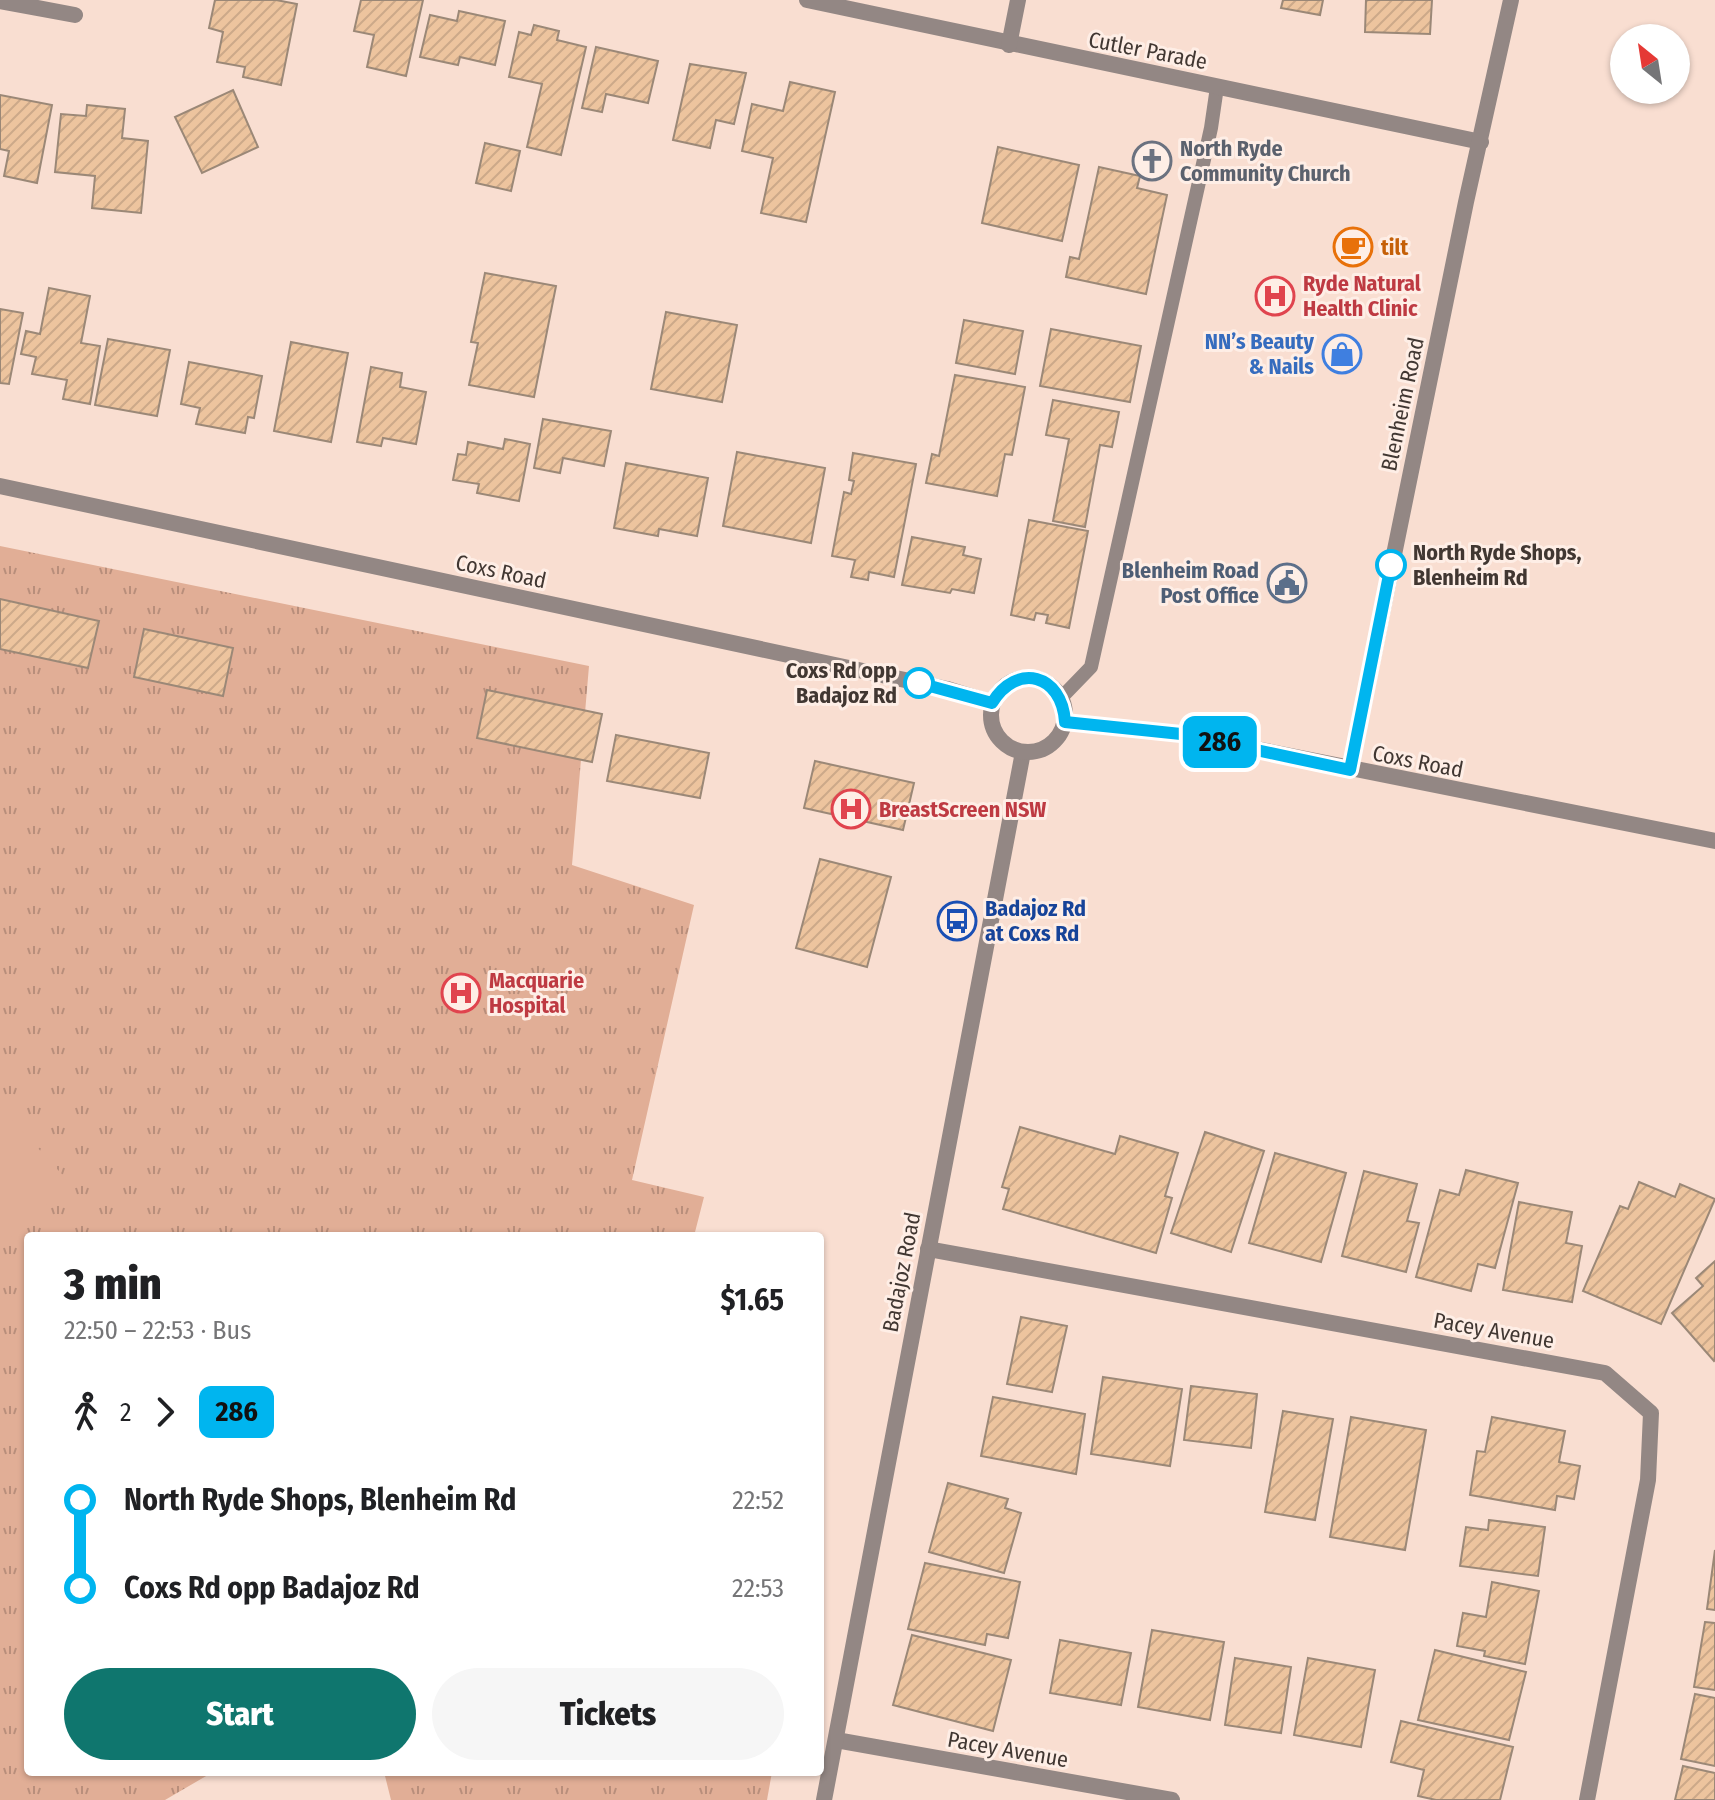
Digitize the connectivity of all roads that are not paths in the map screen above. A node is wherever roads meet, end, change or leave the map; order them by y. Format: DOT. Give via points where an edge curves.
graph roads {
  1 [pos="807,0"];
  2 [pos="1018,0"];
  3 [pos="1511,0"];
  4 [pos="0,1"];
  5 [pos="75,15"];
  6 [pos="1009,45"];
  7 [pos="1217,87"];
  8 [pos="1481,142"];
  9 [pos="0,486"];
  10 [pos="1061,698"];
  11 [pos="992,703"];
  12 [pos="1065,722"];
  13 [pos="1023,752"];
  14 [pos="1350,770"];
  15 [pos="1715,841"];
  16 [pos="928,1249"];
  17 [pos="836,1740"];
  18 [pos="824,1800"];
  19 [pos="1172,1800"];
  20 [pos="1587,1800"];
  1 -- 6 [label="street, Cutler Parade"];
  2 -- 6 [label="street"];
  3 -- 8 [label="street, Blenheim Road"];
  4 -- 5 [label="street"];
  6 -- 7 [label="street, Cutler Parade"];
  7 -- 8 [label="street, Cutler Parade"];
  7 -- 10 [label="lane" via="1091,667"];
  8 -- 14 [label="street, Blenheim Road"];
  9 -- 11 [label="street, Coxs Road" via="947,689"];
  10 -- 11 [label="street" via="1054,688 1031,678 1007,684"];
  10 -- 12 [label="street"];
  11 -- 13 [label="street" via="991,727 997,738"];
  12 -- 13 [label="street" via="1050,745"];
  12 -- 14 [label="street, Coxs Road" via="1181,734"];
  13 -- 16 [label="street, Badajoz Road"];
  14 -- 15 [label="street, Coxs Road"];
  16 -- 17 [label="street, Badajoz Road"];
  16 -- 20 [label="street, Pacey Avenue" via="1605,1373 1651,1413 1648,1480"];
  17 -- 18 [label="street, Badajoz Road"];
  17 -- 19 [label="street, Pacey Avenue"];
}
